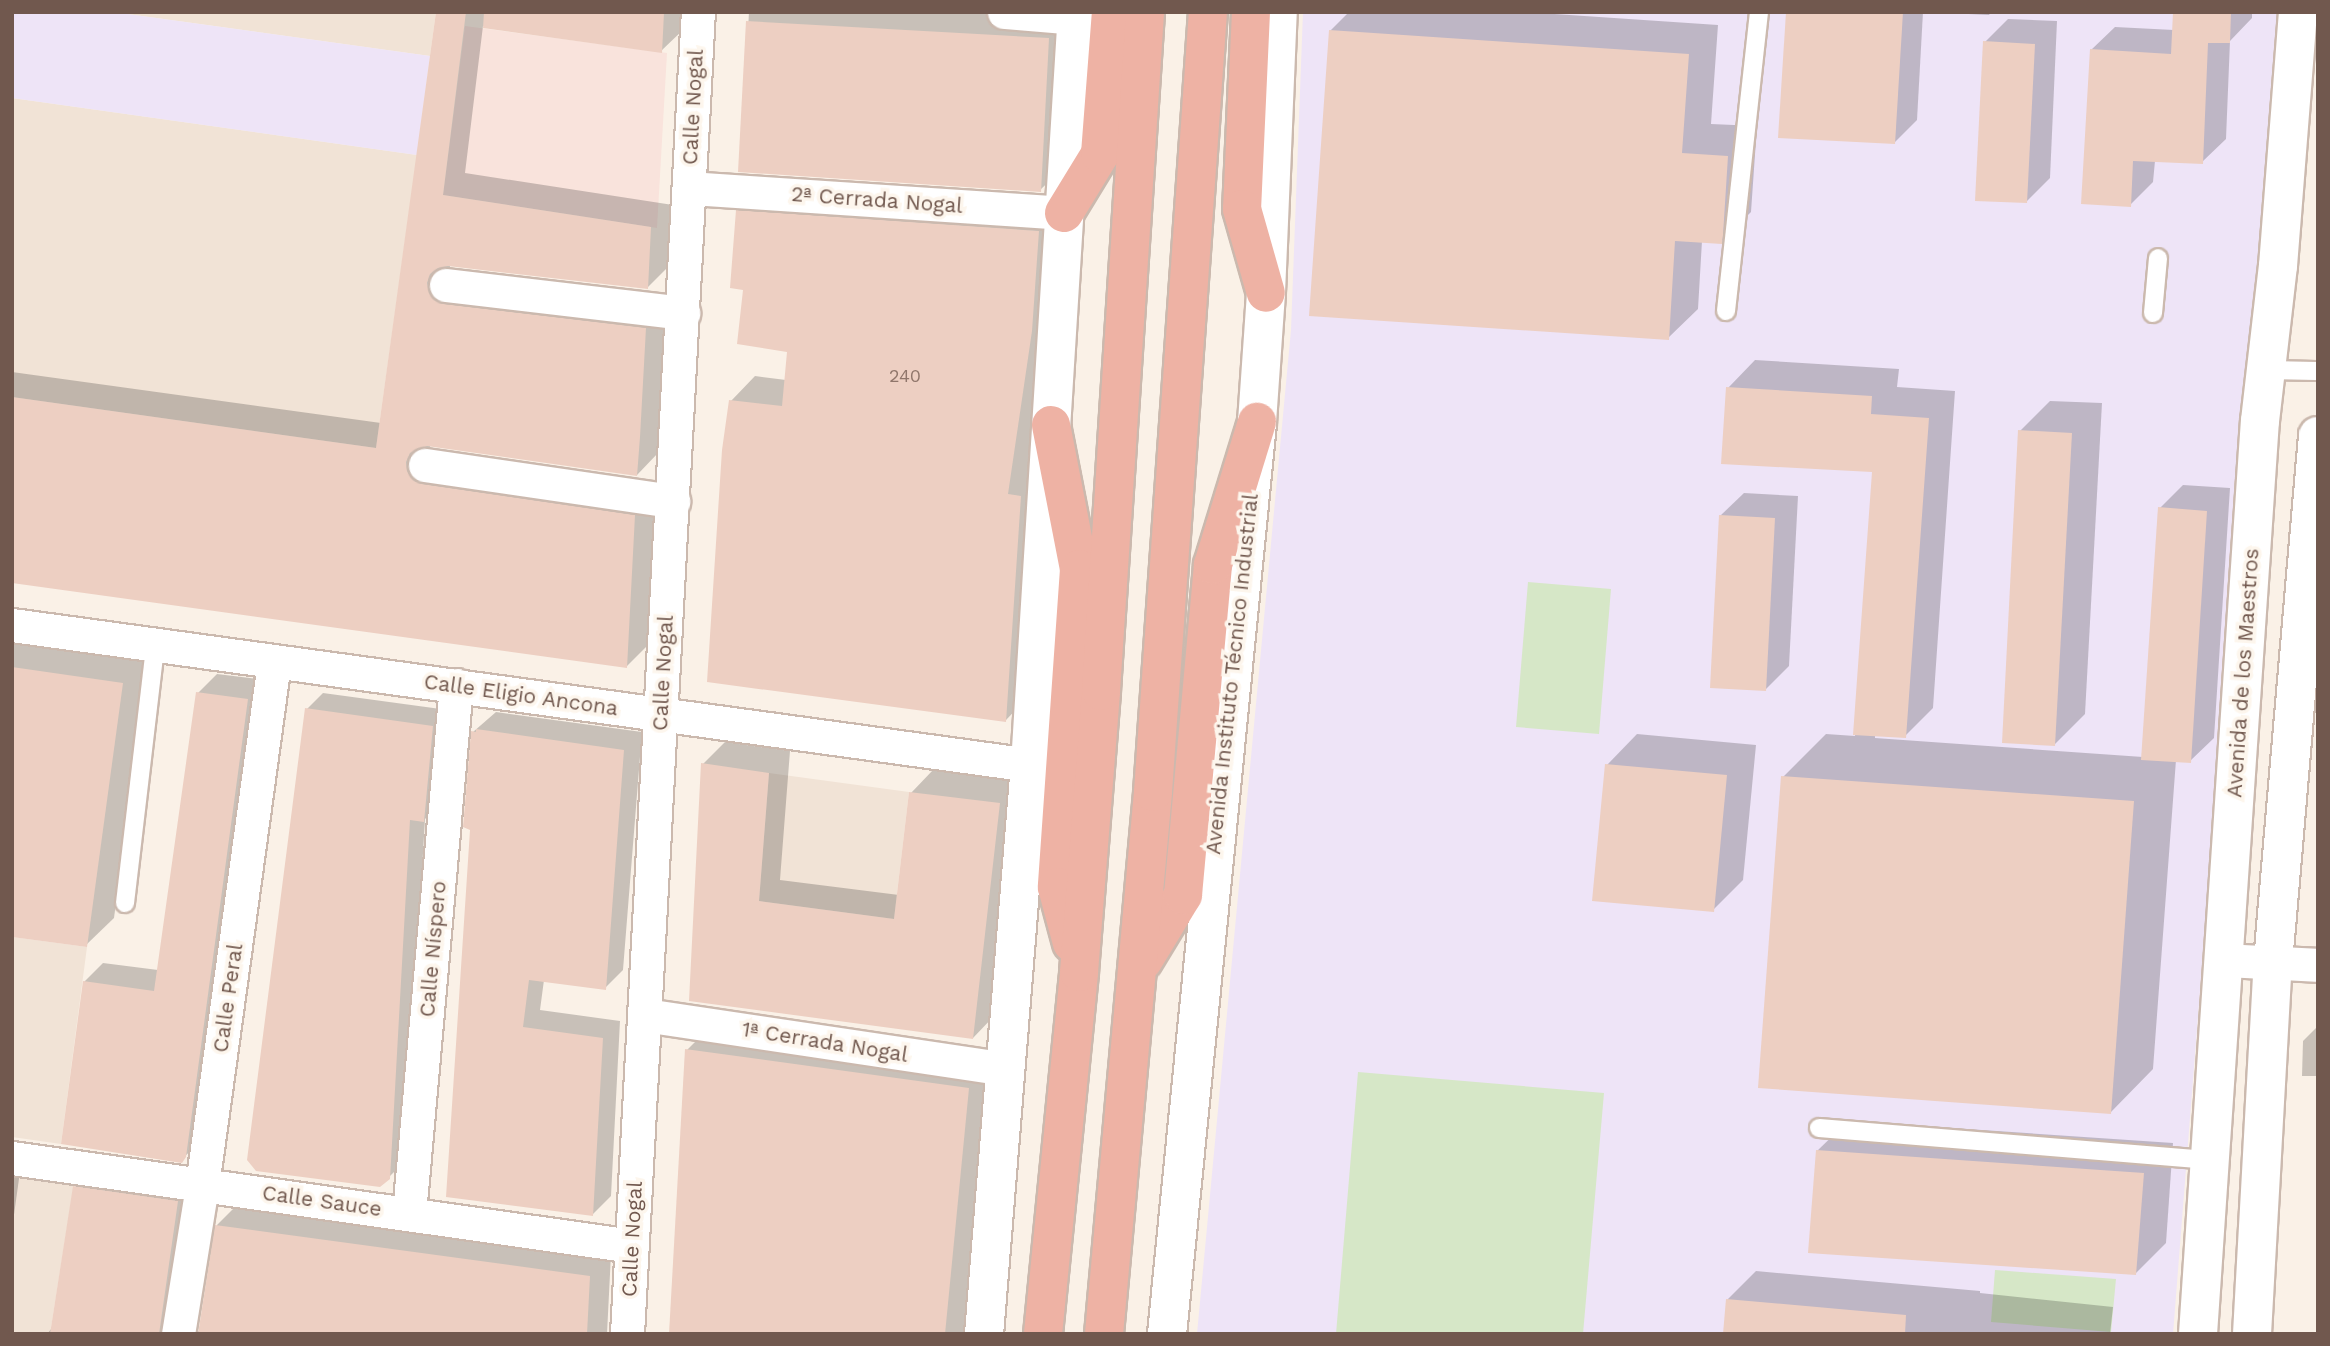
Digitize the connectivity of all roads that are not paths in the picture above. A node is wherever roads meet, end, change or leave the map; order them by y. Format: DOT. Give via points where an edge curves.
graph roads {
  1 [pos="698,12"];
  2 [pos="1004,12"];
  3 [pos="1145,12"];
  4 [pos="1208,12"];
  5 [pos="1251,12"];
  6 [pos="1278,12"];
  7 [pos="1759,12"];
  8 [pos="2298,12"];
  9 [pos="1088,14"];
  10 [pos="689,188"];
  11 [pos="1064,213"];
  12 [pos="2158,258"];
  13 [pos="446,285"];
  14 [pos="1266,293"];
  15 [pos="1726,311"];
  16 [pos="682,313"];
  17 [pos="2153,313"];
  18 [pos="2267,370"];
  19 [pos="2318,371"];
  20 [pos="2260,421"];
  21 [pos="1257,422"];
  22 [pos="2318,424"];
  23 [pos="1051,425"];
  24 [pos="2318,436"];
  25 [pos="425,465"];
  26 [pos="673,501"];
  27 [pos="12,625"];
  28 [pos="155,646"];
  29 [pos="274,662"];
  30 [pos="456,685"];
  31 [pos="660,715"];
  32 [pos="1030,765"];
  33 [pos="125,903"];
  34 [pos="2224,960"];
  35 [pos="2273,962"];
  36 [pos="2318,965"];
  37 [pos="1138,969"];
  38 [pos="1079,972"];
  39 [pos="645,1015"];
  40 [pos="1006,1069"];
  41 [pos="1819,1128"];
  42 [pos="12,1158"];
  43 [pos="2210,1160"];
  44 [pos="202,1185"];
  45 [pos="409,1213"];
  46 [pos="632,1246"];
  47 [pos="178,1334"];
  48 [pos="627,1334"];
  49 [pos="984,1334"];
  50 [pos="1043,1334"];
  51 [pos="1104,1334"];
  52 [pos="1167,1334"];
  53 [pos="2198,1334"];
  54 [pos="2252,1334"];
  1 -- 10 [label="street, Calle Nogal"];
  2 -- 9 [label="street"];
  3 -- 38 [label="highway"];
  4 -- 37 [label="highway"];
  5 -- 14 [label="highway" via="1242,209"];
  6 -- 14 [label="main road, Avenida Instituto Técnico Industrial"];
  7 -- 15 [label="lane"];
  8 -- 18 [label="main road, Avenida de los Maestros"];
  9 -- 11 [label="highway" via="1100,154"];
  10 -- 11 [label="street, 2ª Cerrada Nogal"];
  10 -- 16 [label="street, Calle Nogal"];
  11 -- 23 [label="main road"];
  12 -- 17 [label="lane"];
  13 -- 16 [label="street"];
  14 -- 21 [label="main road, Avenida Instituto Técnico Industrial"];
  16 -- 26 [label="street, Calle Nogal"];
  18 -- 19 [label="lane"];
  18 -- 20 [label="main road, Avenida de los Maestros"];
  20 -- 22 [label="main road"];
  20 -- 34 [label="main road, Avenida de los Maestros"];
  21 -- 37 [label="highway" via="1213,565 1183,895"];
  21 -- 52 [label="main road, Avenida Instituto Técnico Industrial"];
  23 -- 32 [label="main road"];
  23 -- 38 [label="highway" via="1079,569 1057,887"];
  24 -- 35 [label="main road"];
  25 -- 26 [label="street"];
  26 -- 31 [label="street, Calle Nogal"];
  27 -- 28 [label="street, Calle Eligio Ancona"];
  28 -- 29 [label="street, Calle Eligio Ancona"];
  28 -- 33 [label="lane"];
  29 -- 30 [label="street, Calle Eligio Ancona"];
  29 -- 44 [label="street, Calle Peral"];
  30 -- 31 [label="street, Calle Eligio Ancona"];
  30 -- 45 [label="street, Calle Níspero"];
  31 -- 32 [label="street, Calle Eligio Ancona"];
  31 -- 39 [label="street, Calle Nogal"];
  32 -- 40 [label="main road"];
  34 -- 35 [label="street"];
  34 -- 43 [label="main road, Avenida de los Maestros"];
  35 -- 36 [label="street"];
  35 -- 54 [label="main road"];
  37 -- 51 [label="highway"];
  38 -- 50 [label="highway"];
  39 -- 40 [label="street, 1ª Cerrada Nogal"];
  39 -- 46 [label="street, Calle Nogal"];
  40 -- 49 [label="main road"];
  41 -- 43 [label="lane"];
  42 -- 44 [label="street, Calle Sauce"];
  43 -- 53 [label="main road, Avenida de los Maestros"];
  44 -- 45 [label="street, Calle Sauce"];
  44 -- 47 [label="street, Calle Peral"];
  45 -- 46 [label="street, Calle Sauce"];
  46 -- 48 [label="street, Calle Nogal"];
}
